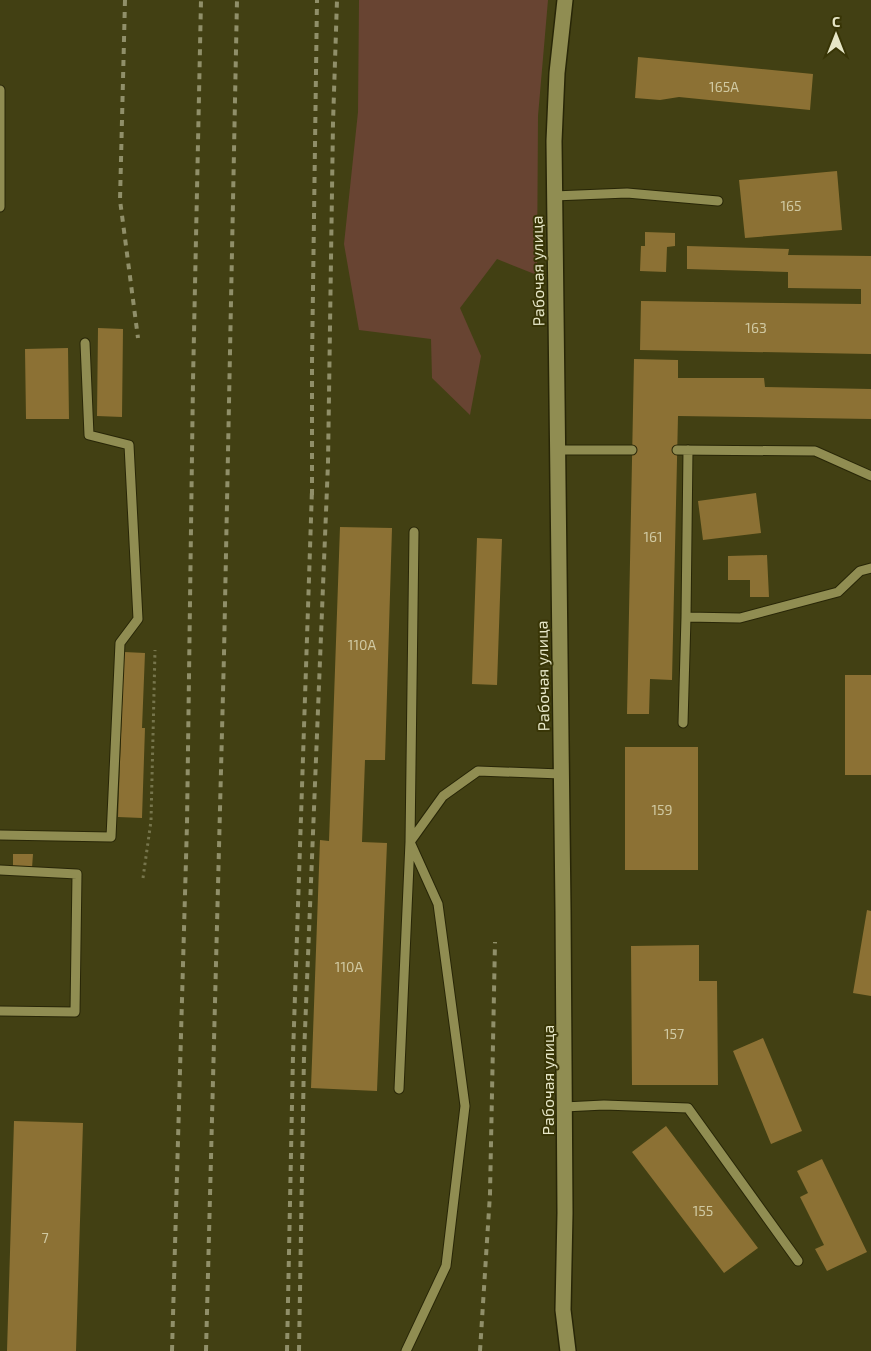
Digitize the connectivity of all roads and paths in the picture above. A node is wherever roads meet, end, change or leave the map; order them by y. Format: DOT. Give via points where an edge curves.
graph roads {
  1 [pos="565,0"];
  2 [pos="0,90"];
  3 [pos="554,196"];
  4 [pos="718,201"];
  5 [pos="0,207"];
  6 [pos="85,343"];
  7 [pos="556,450"];
  8 [pos="632,450"];
  9 [pos="677,450"];
  10 [pos="688,450"];
  11 [pos="871,476"];
  12 [pos="414,532"];
  13 [pos="871,568"];
  14 [pos="686,618"];
  15 [pos="155,650"];
  16 [pos="683,723"];
  17 [pos="561,774"];
  18 [pos="0,835"];
  19 [pos="410,842"];
  20 [pos="0,870"];
  21 [pos="144,878"];
  22 [pos="0,1011"];
  23 [pos="399,1089"];
  24 [pos="564,1107"];
  25 [pos="798,1261"];
  26 [pos="406,1351"];
  27 [pos="568,1351"];
  1 -- 3 [label="street, Рабочая улица" via="557,73"];
  2 -- 5 [label="lane"];
  3 -- 4 [label="lane" via="627,193"];
  3 -- 7 [label="street, Рабочая улица"];
  6 -- 18 [label="lane" via="89,434 129,445 138,619 120,643 111,837"];
  7 -- 8 [label="lane"];
  7 -- 17 [label="street, Рабочая улица"];
  9 -- 10 [label="lane"];
  10 -- 11 [label="lane" via="815,451"];
  10 -- 14 [label="lane"];
  12 -- 19 [label="lane"];
  13 -- 14 [label="lane" via="860,571 838,592 740,618"];
  14 -- 16 [label="lane"];
  15 -- 21 [label="path" via="151,821"];
  17 -- 19 [label="lane" via="478,771 443,796"];
  17 -- 24 [label="street, Рабочая улица"];
  19 -- 23 [label="lane"];
  19 -- 26 [label="lane" via="438,904 465,1106 446,1266"];
  20 -- 22 [label="lane" via="77,874 75,1012"];
  24 -- 25 [label="lane" via="688,1108"];
  24 -- 27 [label="street, Рабочая улица" via="563,1310"];
}
